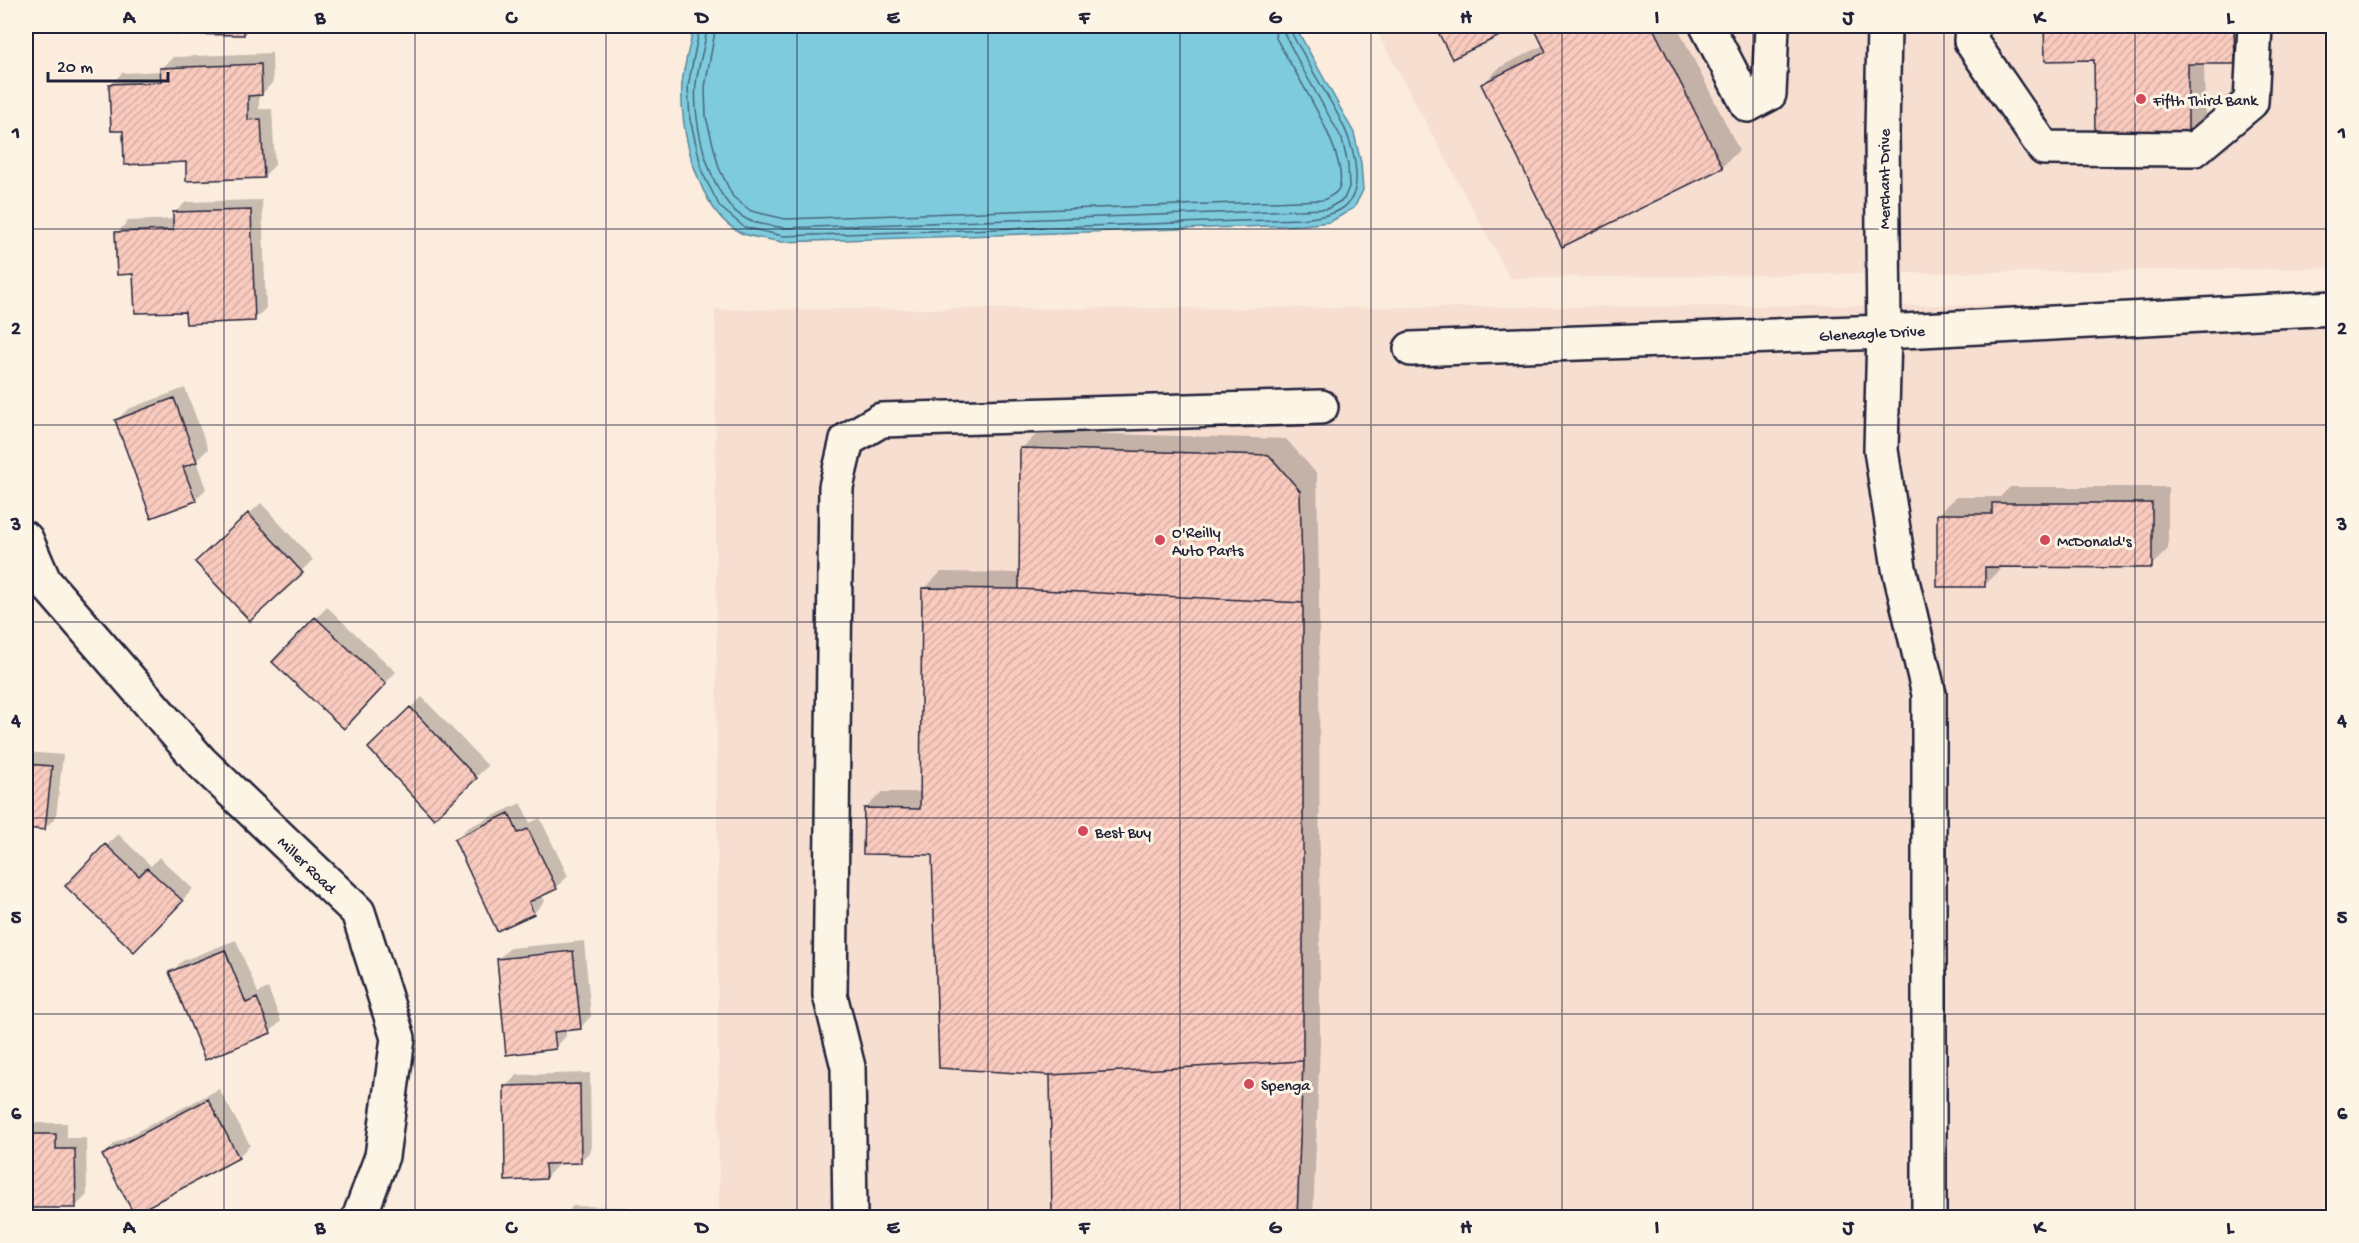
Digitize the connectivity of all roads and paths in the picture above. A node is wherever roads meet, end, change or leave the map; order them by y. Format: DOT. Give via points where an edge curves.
graph roads {
  1 [pos="1707,26"];
  2 [pos="1772,26"];
  3 [pos="1884,26"];
  4 [pos="1972,26"];
  5 [pos="2255,26"];
  6 [pos="2334,308"];
  7 [pos="1884,333"];
  8 [pos="1411,349"];
  9 [pos="1321,407"];
  10 [pos="26,538"];
  11 [pos="35,587"];
  12 [pos="359,1218"];
  13 [pos="850,1218"];
  14 [pos="1929,1218"];
  1 -- 2 [label="street" via="1748,105 1769,94"];
  3 -- 7 [label="street, Merchant Drive"];
  4 -- 5 [label="street" via="1971,42 2044,148 2184,149 2195,149 2251,102"];
  6 -- 7 [label="street, Gleneagle Drive"];
  7 -- 8 [label="street, Gleneagle Drive"];
  7 -- 14 [label="street, Merchant Drive" via="1881,450 1899,568 1929,694"];
  9 -- 13 [label="street" via="881,420 847,440 836,487 830,995 848,1067"];
  10 -- 11 [label="street, Miller Road"];
  11 -- 12 [label="street, Miller Road" via="201,762 358,912 398,1038 382,1156"];
}
